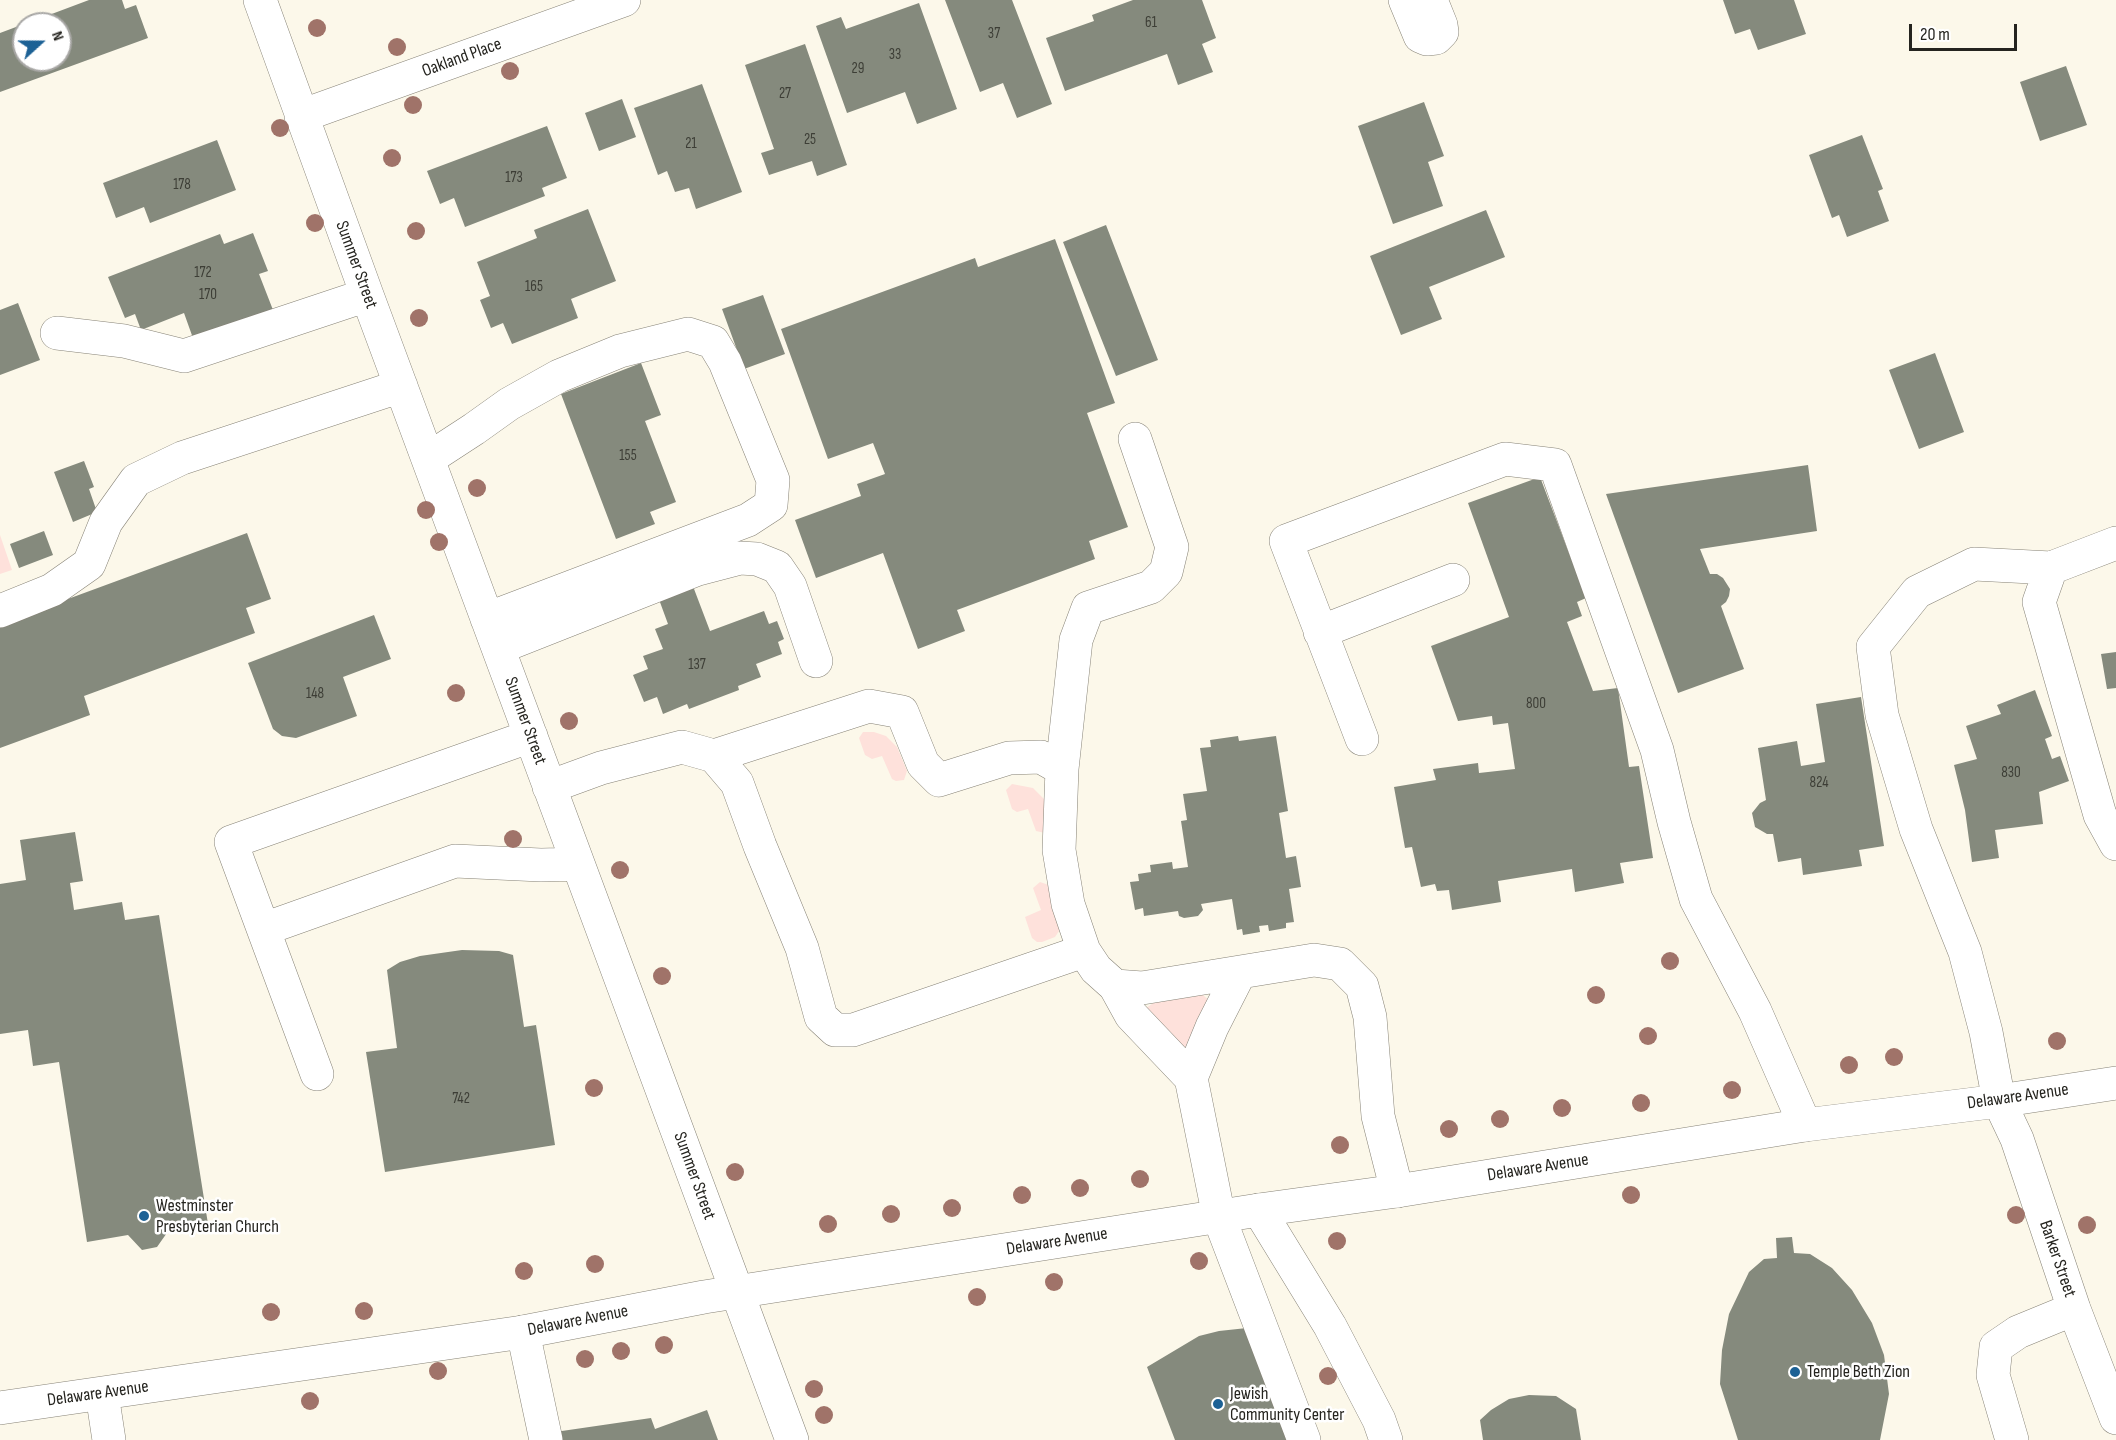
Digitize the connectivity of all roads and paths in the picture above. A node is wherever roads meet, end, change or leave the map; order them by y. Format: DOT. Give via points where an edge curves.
graph roads {
  1 [pos="260,0"];
  2 [pos="624,0"];
  3 [pos="1405,0"];
  4 [pos="1431,0"];
  5 [pos="301,116"];
  6 [pos="367,295"];
  7 [pos="57,333"];
  8 [pos="401,386"];
  9 [pos="1135,439"];
  10 [pos="428,459"];
  11 [pos="2116,543"];
  12 [pos="2051,568"];
  13 [pos="1453,580"];
  14 [pos="0,611"];
  15 [pos="1320,632"];
  16 [pos="492,634"];
  17 [pos="816,661"];
  18 [pos="531,736"];
  19 [pos="1362,739"];
  20 [pos="714,756"];
  21 [pos="1062,769"];
  22 [pos="549,787"];
  23 [pos="2116,844"];
  24 [pos="578,864"];
  25 [pos="264,929"];
  26 [pos="1084,951"];
  27 [pos="1240,972"];
  28 [pos="1115,986"];
  29 [pos="317,1074"];
  30 [pos="1191,1078"];
  31 [pos="2116,1083"];
  32 [pos="1999,1101"];
  33 [pos="1805,1125"];
  34 [pos="1397,1191"];
  35 [pos="1259,1210"];
  36 [pos="1219,1217"];
  37 [pos="738,1292"];
  38 [pos="2074,1309"];
  39 [pos="523,1332"];
  40 [pos="102,1394"];
  41 [pos="0,1408"];
  42 [pos="2116,1418"];
  43 [pos="109,1440"];
  44 [pos="546,1440"];
  45 [pos="792,1440"];
  46 [pos="1304,1440"];
  47 [pos="1386,1440"];
  48 [pos="2012,1440"];
  1 -- 5 [label="street, Summer Street"];
  2 -- 5 [label="street, Oakland Place"];
  3 -- 4 [label="street" via="1420,36 1427,39 1442,32"];
  5 -- 6 [label="street, Summer Street"];
  6 -- 7 [label="street" via="184,356 124,341"];
  6 -- 8 [label="street, Summer Street"];
  8 -- 10 [label="street, Summer Street"];
  8 -- 14 [label="street" via="182,458 136,480 106,522 89,564 52,590"];
  9 -- 21 [label="street" via="1172,547 1166,572 1151,587 1088,608 1076,640"];
  10 -- 16 [label="street, Summer Street"];
  10 -- 16 [label="street" via="509,404 559,376 620,351 688,334 713,342 719,352 772,480 771,505 748,520"];
  11 -- 12 [label="street"];
  12 -- 23 [label="street" via="2039,602 2100,815"];
  12 -- 32 [label="street, Barker Street" via="1974,564 1917,592 1872,647 1882,715 1916,829 1965,952"];
  13 -- 15 [label="street"];
  15 -- 19 [label="street"];
  15 -- 33 [label="street" via="1286,541 1505,459 1555,465 1657,750 1696,899 1755,1011"];
  16 -- 17 [label="street" via="698,569 740,558 757,559 777,567 790,586"];
  16 -- 18 [label="street, Summer Street"];
  18 -- 22 [label="street, Summer Street"];
  18 -- 25 [label="street" via="231,842"];
  20 -- 21 [label="street" via="869,706 902,712 923,764 939,780 1009,758 1041,757"];
  20 -- 22 [label="street" via="682,747 601,768"];
  20 -- 26 [label="street" via="737,783 802,948 821,1017 835,1030 853,1030"];
  21 -- 26 [label="street" via="1059,850 1068,904"];
  22 -- 24 [label="street, Summer Street"];
  24 -- 25 [label="street" via="455,861"];
  24 -- 37 [label="street, Summer Street"];
  25 -- 29 [label="street"];
  26 -- 28 [label="street"];
  27 -- 28 [label="street" via="1142,988"];
  27 -- 30 [label="street"];
  27 -- 34 [label="street" via="1314,960 1340,964 1362,986 1370,1017 1378,1116"];
  28 -- 30 [label="street" via="1131,1015"];
  30 -- 36 [label="street"];
  31 -- 32 [label="street, Delaware Avenue"];
  32 -- 33 [label="street, Delaware Avenue"];
  32 -- 38 [label="street, Barker Street" via="2017,1139"];
  33 -- 34 [label="street, Delaware Avenue"];
  34 -- 35 [label="street, Delaware Avenue"];
  35 -- 36 [label="street, Delaware Avenue"];
  35 -- 47 [label="street" via="1330,1326"];
  36 -- 37 [label="street, Delaware Avenue"];
  36 -- 46 [label="street"];
  37 -- 39 [label="street, Delaware Avenue"];
  37 -- 45 [label="street, Summer Street"];
  38 -- 42 [label="street, Barker Street"];
  38 -- 48 [label="street" via="2018,1332 1996,1347 1993,1376"];
  39 -- 40 [label="street, Delaware Avenue"];
  39 -- 44 [label="street"];
  40 -- 41 [label="street, Delaware Avenue"];
  40 -- 43 [label="street"];
}
